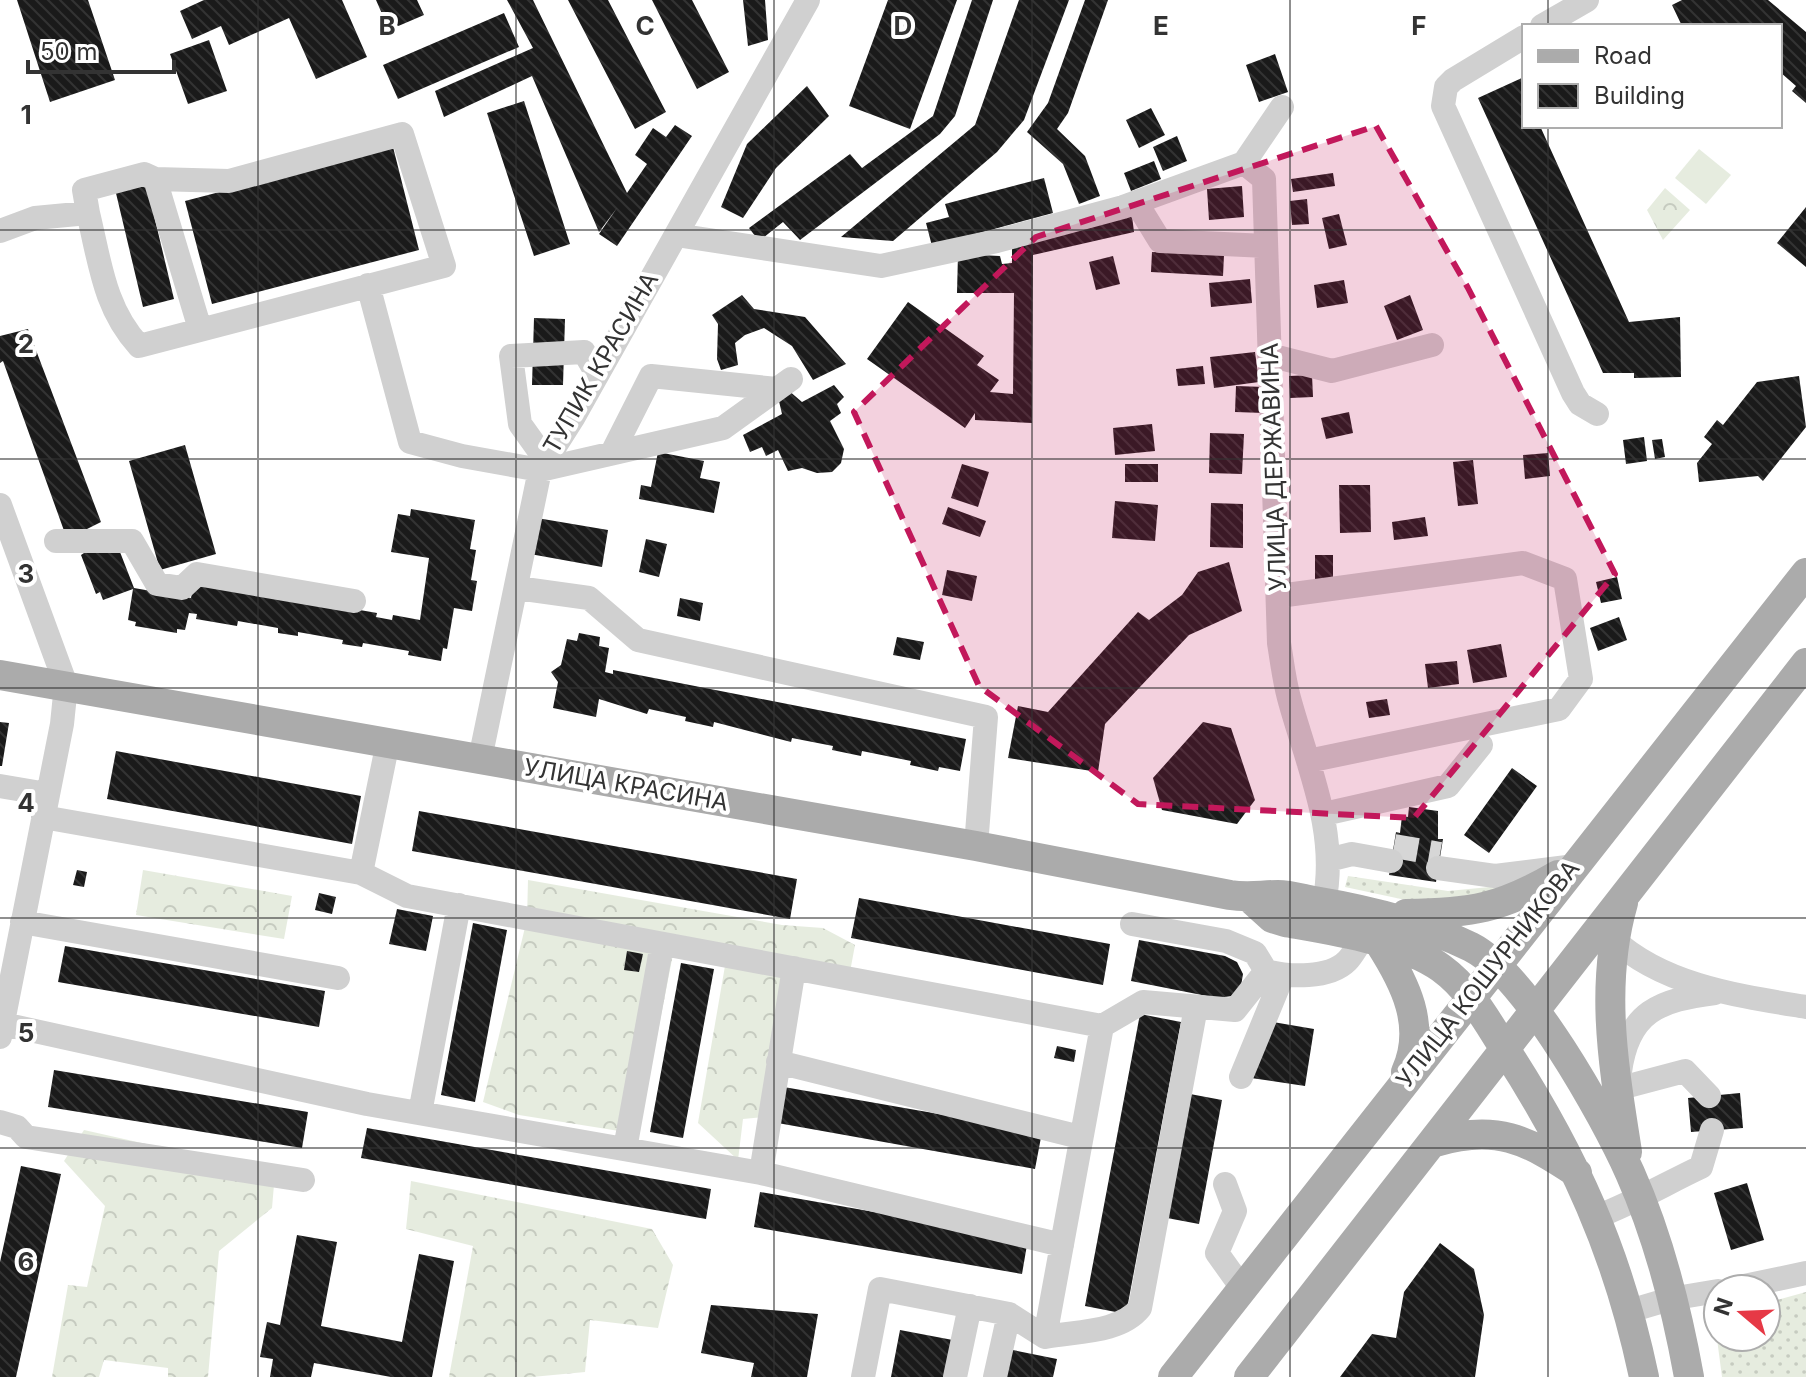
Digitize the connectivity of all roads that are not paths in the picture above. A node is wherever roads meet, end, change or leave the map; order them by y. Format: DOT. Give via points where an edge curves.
graph roads {
  1 [pos="808,0"];
  2 [pos="1587,0"];
  3 [pos="1545,24"];
  4 [pos="1522,38"];
  5 [pos="1282,107"];
  6 [pos="1244,163"];
  7 [pos="155,179"];
  8 [pos="1130,205"];
  9 [pos="88,213"];
  10 [pos="1,227"];
  11 [pos="676,235"];
  12 [pos="1266,246"];
  13 [pos="368,285"];
  14 [pos="200,329"];
  15 [pos="1432,345"];
  16 [pos="1269,355"];
  17 [pos="595,370"];
  18 [pos="1597,414"];
  19 [pos="612,453"];
  20 [pos="542,464"];
  21 [pos="0,505"];
  22 [pos="56,541"];
  23 [pos="1806,573"];
  24 [pos="517,588"];
  25 [pos="1279,596"];
  26 [pos="354,601"];
  27 [pos="1806,663"];
  28 [pos="0,675"];
  29 [pos="66,685"];
  30 [pos="388,742"];
  31 [pos="1481,745"];
  32 [pos="480,759"];
  33 [pos="1308,761"];
  34 [pos="0,786"];
  35 [pos="45,805"];
  36 [pos="1324,814"];
  37 [pos="976,846"];
  38 [pos="1392,853"];
  39 [pos="1328,860"];
  40 [pos="1439,861"];
  41 [pos="1573,866"];
  42 [pos="361,873"];
  43 [pos="1627,890"];
  44 [pos="1251,899"];
  45 [pos="1324,903"];
  46 [pos="459,905"];
  47 [pos="22,922"];
  48 [pos="1132,924"];
  49 [pos="1373,933"];
  50 [pos="1613,939"];
  51 [pos="662,944"];
  52 [pos="1496,963"];
  53 [pos="794,968"];
  54 [pos="1275,973"];
  55 [pos="338,978"];
  56 [pos="1721,992"];
  57 [pos="1470,996"];
  58 [pos="1196,1007"];
  59 [pos="1806,1007"];
  60 [pos="1536,1010"];
  61 [pos="1102,1026"];
  62 [pos="1,1031"];
  63 [pos="1505,1049"];
  64 [pos="778,1062"];
  65 [pos="1241,1077"];
  66 [pos="1398,1089"];
  67 [pos="1617,1089"];
  68 [pos="1709,1096"];
  69 [pos="420,1113"];
  70 [pos="0,1122"];
  71 [pos="1712,1130"];
  72 [pos="1080,1137"];
  73 [pos="1435,1142"];
  74 [pos="625,1149"];
  75 [pos="761,1173"];
  76 [pos="1580,1175"];
  77 [pos="303,1180"];
  78 [pos="1225,1184"];
  79 [pos="1634,1188"];
  80 [pos="1596,1217"];
  81 [pos="1062,1245"];
  82 [pos="1806,1273"];
  83 [pos="1782,1278"];
  84 [pos="1242,1288"];
  85 [pos="1702,1294"];
  86 [pos="1670,1299"];
  87 [pos="970,1306"];
  88 [pos="1626,1312"];
  89 [pos="1009,1314"];
  90 [pos="1045,1337"];
  91 [pos="1252,1376"];
  92 [pos="863,1377"];
  93 [pos="955,1377"];
  94 [pos="995,1377"];
  95 [pos="1173,1377"];
  96 [pos="1644,1377"];
  97 [pos="1689,1377"];
  1 -- 11 [label="street, ТУПИК КРАСИНА"];
  2 -- 3 [label="street"];
  4 -- 18 [label="street" via="1453,80 1446,87 1443,106 1573,393"];
  5 -- 6 [label="street"];
  6 -- 8 [label="street"];
  6 -- 12 [label="street, УЛИЦА ДЕРЖАВИНА" via="1264,179"];
  7 -- 9 [label="street" via="144,174 84,190"];
  7 -- 13 [label="street" via="229,181 402,134 444,266"];
  7 -- 14 [label="street"];
  8 -- 11 [label="street" via="881,266"];
  8 -- 12 [label="street" via="1160,241"];
  9 -- 10 [label="street"];
  9 -- 14 [label="street" via="112,308 139,346"];
  11 -- 17 [label="street, ТУПИК КРАСИНА"];
  12 -- 16 [label="street, УЛИЦА ДЕРЖАВИНА"];
  13 -- 14 [label="street"];
  13 -- 20 [label="street" via="410,442 462,456"];
  15 -- 16 [label="street" via="1332,371"];
  16 -- 25 [label="street, УЛИЦА ДЕРЖАВИНА"];
  17 -- 20 [label="street, ТУПИК КРАСИНА"];
  17 -- 20 [label="street" via="512,371 520,424"];
  19 -- 19 [label="street" via="651,376 784,384 723,428"];
  19 -- 20 [label="street"];
  20 -- 24 [label="street, ТУПИК КРАСИНА"];
  21 -- 29 [label="street"];
  22 -- 26 [label="street" via="132,541 157,584 182,588 197,574"];
  23 -- 41 [label="main road, УЛИЦА КОШУРНИКОВА"];
  24 -- 32 [label="street, ТУПИК КРАСИНА"];
  24 -- 37 [label="street" via="589,598 638,640 986,717"];
  25 -- 33 [label="street, УЛИЦА ДЕРЖАВИНА" via="1279,643 1288,695"];
  25 -- 33 [label="street" via="1523,563 1565,579 1581,679 1559,709"];
  27 -- 43 [label="main road"];
  28 -- 29 [label="main road, УЛИЦА КРАСИНА"];
  29 -- 30 [label="main road, УЛИЦА КРАСИНА"];
  29 -- 35 [label="street"];
  30 -- 32 [label="main road, УЛИЦА КРАСИНА"];
  30 -- 42 [label="street"];
  31 -- 36 [label="street" via="1448,786"];
  32 -- 37 [label="main road, УЛИЦА КРАСИНА"];
  33 -- 36 [label="street, УЛИЦА ДЕРЖАВИНА"];
  34 -- 35 [label="street"];
  35 -- 42 [label="street"];
  35 -- 47 [label="street"];
  36 -- 39 [label="street, УЛИЦА ДЕРЖАВИНА"];
  37 -- 44 [label="main road, УЛИЦА КРАСИНА"];
  38 -- 39 [label="street" via="1365,842 1352,854"];
  39 -- 45 [label="street, УЛИЦА ДЕРЖАВИНА"];
  40 -- 41 [label="street" via="1471,874 1495,876"];
  41 -- 49 [label="main road" via="1519,898"];
  41 -- 52 [label="main road, УЛИЦА КОШУРНИКОВА"];
  42 -- 46 [label="street" via="407,896"];
  43 -- 50 [label="main road"];
  43 -- 60 [label="main road"];
  44 -- 45 [label="main road, УЛИЦА КРАСИНА" via="1279,895"];
  44 -- 49 [label="main road, УЛИЦА КРАСИНА" via="1272,918"];
  45 -- 49 [label="main road, УЛИЦА КРАСИНА"];
  46 -- 51 [label="street"];
  46 -- 69 [label="street"];
  47 -- 55 [label="street"];
  47 -- 62 [label="street"];
  48 -- 54 [label="street" via="1226,941 1255,953"];
  49 -- 52 [label="main road, УЛИЦА КРАСИНА" via="1436,933"];
  49 -- 54 [label="street" via="1345,963 1311,974"];
  49 -- 57 [label="main road, УЛИЦА КРАСИНА" via="1440,967"];
  49 -- 66 [label="main road" via="1400,975 1414,1011 1414,1054"];
  50 -- 56 [label="street" via="1642,960"];
  50 -- 67 [label="main road" via="1610,1042"];
  51 -- 53 [label="street"];
  51 -- 74 [label="street"];
  52 -- 57 [label="main road, УЛИЦА КОШУРНИКОВА"];
  52 -- 60 [label="main road"];
  53 -- 61 [label="street"];
  53 -- 64 [label="street"];
  54 -- 58 [label="street" via="1235,1010"];
  54 -- 65 [label="street"];
  56 -- 59 [label="street"];
  56 -- 67 [label="street" via="1674,998 1654,1008 1630,1034"];
  57 -- 63 [label="main road, УЛИЦА КРАСИНА"];
  57 -- 66 [label="main road, УЛИЦА КОШУРНИКОВА"];
  58 -- 61 [label="street" via="1143,1002"];
  58 -- 90 [label="street" via="1140,1308 1116,1325"];
  60 -- 63 [label="main road"];
  60 -- 79 [label="main road"];
  61 -- 72 [label="street"];
  62 -- 69 [label="street"];
  63 -- 73 [label="main road"];
  63 -- 76 [label="main road, УЛИЦА КРАСИНА"];
  64 -- 72 [label="street"];
  64 -- 75 [label="street"];
  66 -- 84 [label="main road, УЛИЦА КОШУРНИКОВА"];
  67 -- 68 [label="street" via="1685,1071"];
  67 -- 79 [label="main road"];
  69 -- 74 [label="street"];
  70 -- 77 [label="street" via="17,1127 26,1137"];
  71 -- 79 [label="street" via="1701,1167 1661,1184"];
  72 -- 81 [label="street"];
  73 -- 76 [label="main road" via="1468,1132 1510,1135"];
  73 -- 91 [label="main road"];
  74 -- 75 [label="street"];
  75 -- 81 [label="street"];
  76 -- 80 [label="main road, УЛИЦА КРАСИНА"];
  78 -- 84 [label="street" via="1235,1211 1217,1253"];
  79 -- 80 [label="street"];
  79 -- 86 [label="main road"];
  80 -- 88 [label="main road, УЛИЦА КРАСИНА"];
  81 -- 90 [label="street"];
  82 -- 83 [label="street"];
  84 -- 95 [label="main road, УЛИЦА КОШУРНИКОВА"];
  85 -- 86 [label="street"];
  86 -- 88 [label="street"];
  86 -- 97 [label="main road"];
  87 -- 89 [label="street"];
  87 -- 92 [label="street" via="880,1289"];
  87 -- 93 [label="street"];
  88 -- 96 [label="main road, УЛИЦА КРАСИНА"];
  89 -- 90 [label="street"];
  89 -- 94 [label="street"];
}
